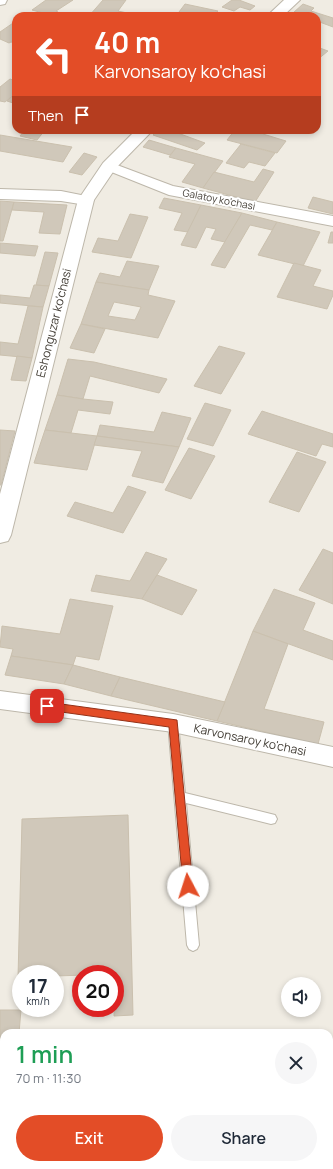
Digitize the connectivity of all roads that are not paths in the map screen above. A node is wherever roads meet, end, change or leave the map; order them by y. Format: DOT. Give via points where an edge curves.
graph roads {
  1 [pos="293,0"];
  2 [pos="279,12"];
  3 [pos="141,134"];
  4 [pos="109,166"];
  5 [pos="0,194"];
  6 [pos="86,200"];
  7 [pos="333,221"];
  8 [pos="0,535"];
  9 [pos="0,700"];
  10 [pos="174,723"];
  11 [pos="333,757"];
  12 [pos="180,797"];
  13 [pos="271,819"];
  14 [pos="193,944"];
  1 -- 2 [label="street"];
  3 -- 4 [label="street, Eshonguzar ko'chasi"];
  4 -- 6 [label="street, Eshonguzar ko'chasi"];
  4 -- 7 [label="street, Galatoy ko'chasi" via="169,190"];
  5 -- 6 [label="street" via="61,196"];
  6 -- 8 [label="street, Eshonguzar ko'chasi"];
  9 -- 10 [label="street, Karvonsaroy ko'chasi"];
  10 -- 11 [label="street, Karvonsaroy ko'chasi"];
  10 -- 12 [label="lane"];
  12 -- 13 [label="lane"];
  12 -- 14 [label="lane"];
}
